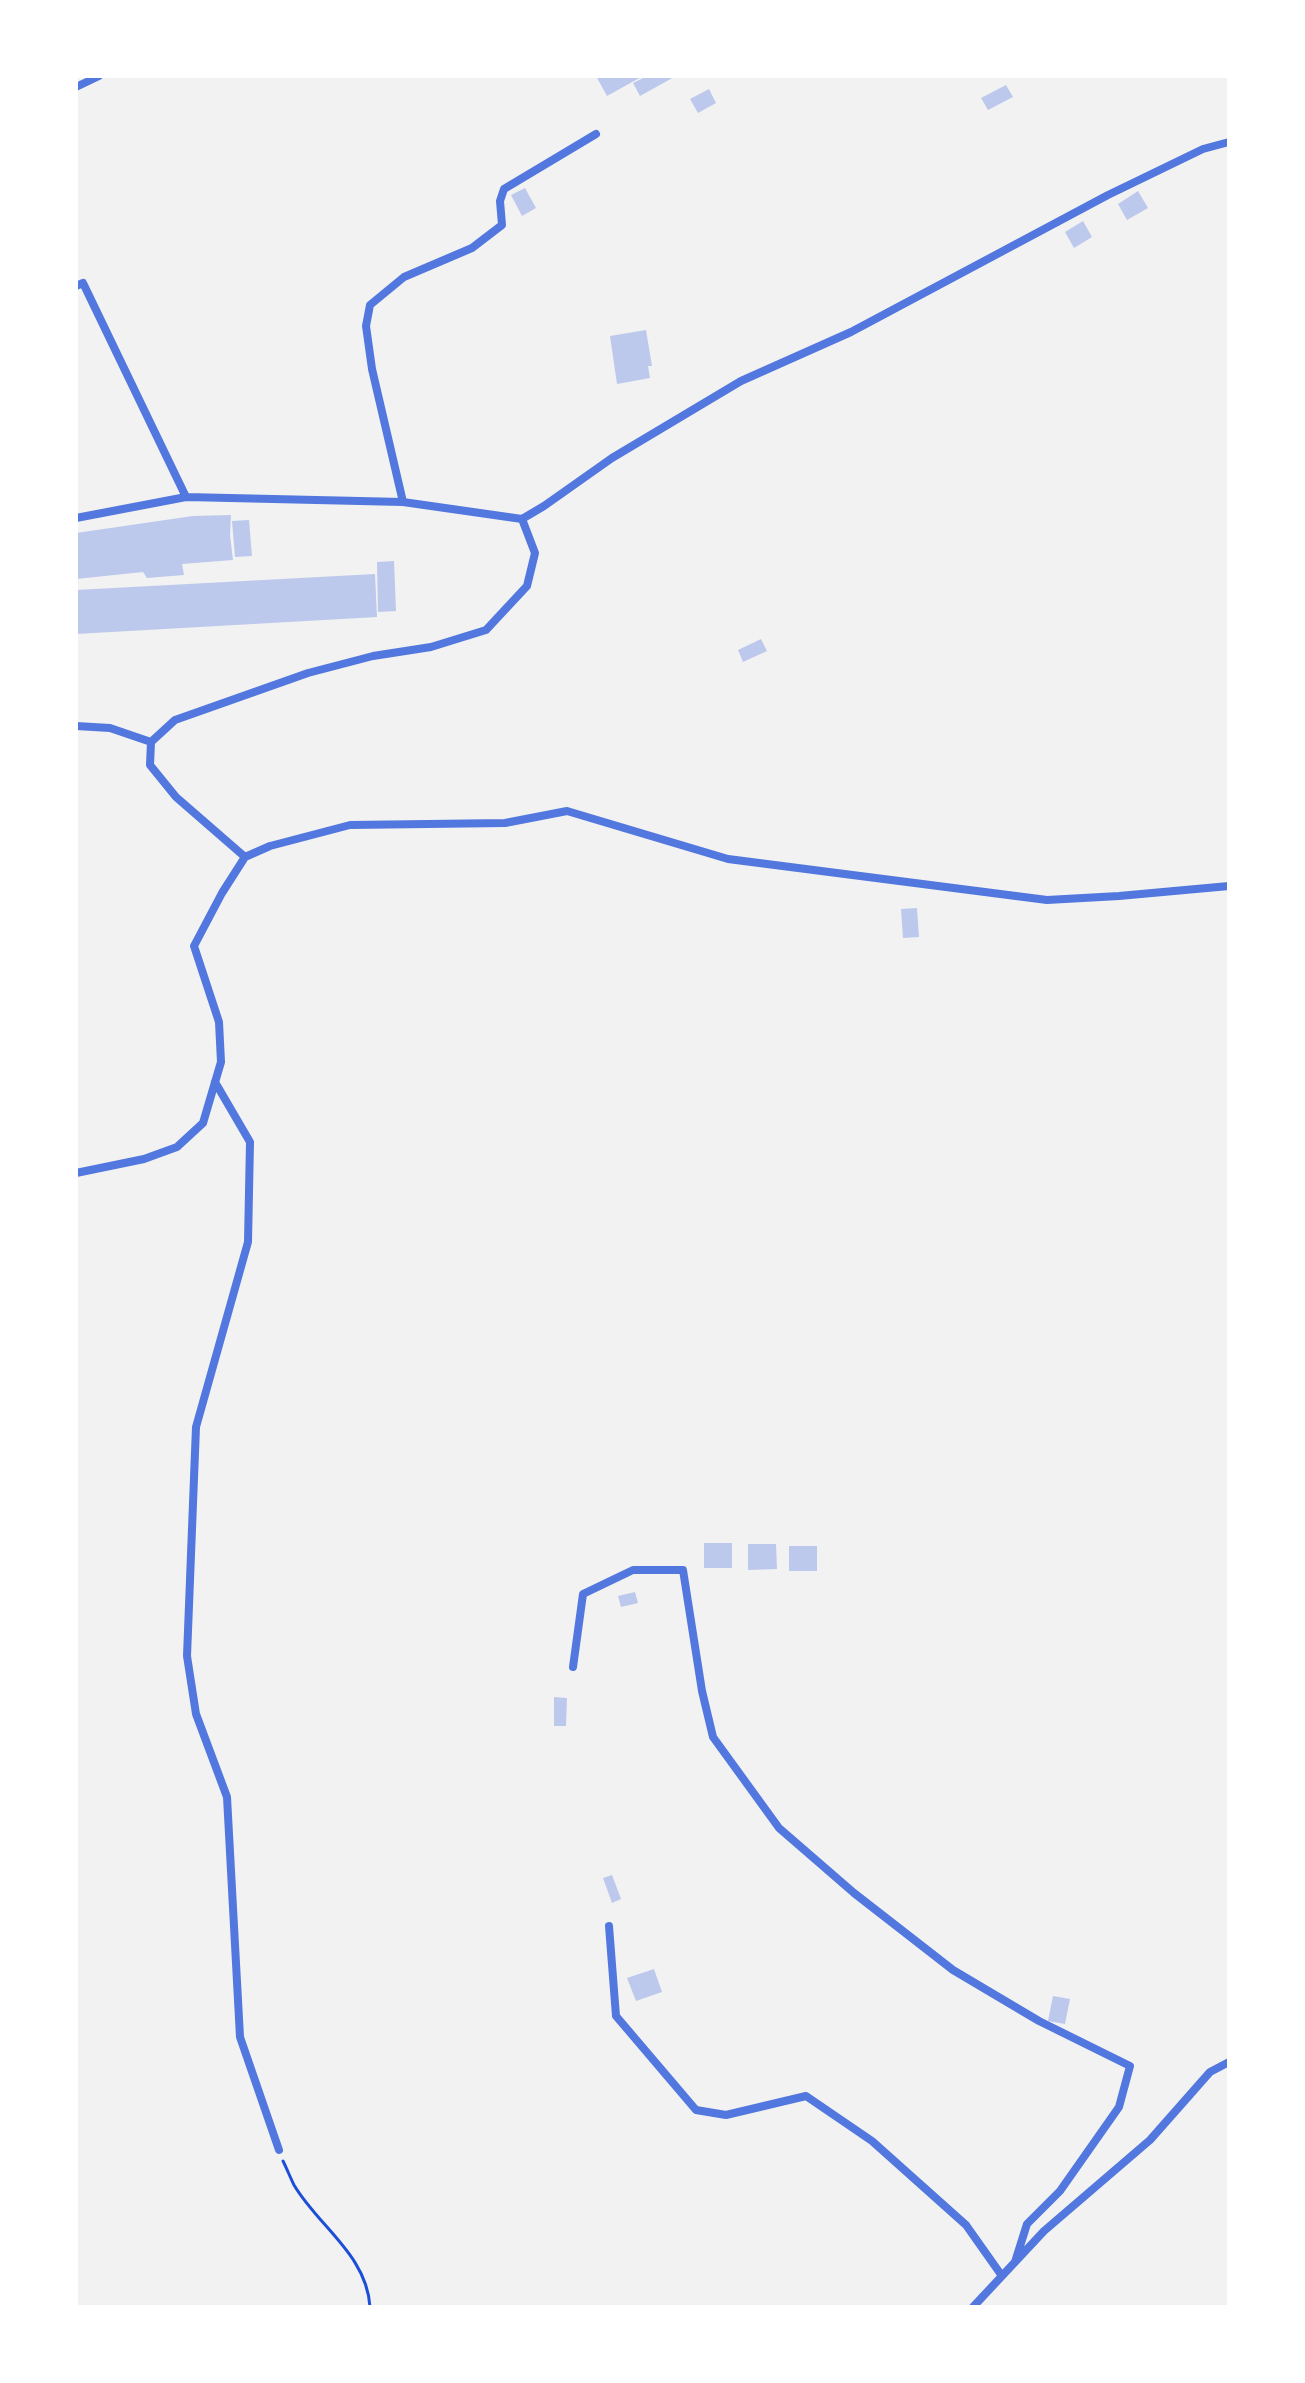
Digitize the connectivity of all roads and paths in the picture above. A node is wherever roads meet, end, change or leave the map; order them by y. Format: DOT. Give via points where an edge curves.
graph roads {
  1 [pos="99,76"];
  2 [pos="76,87"];
  3 [pos="596,134"];
  4 [pos="1229,142"];
  5 [pos="76,286"];
  6 [pos="186,497"];
  7 [pos="403,502"];
  8 [pos="76,518"];
  9 [pos="522,519"];
  10 [pos="76,726"];
  11 [pos="151,742"];
  12 [pos="245,857"];
  13 [pos="1229,886"];
  14 [pos="215,1082"];
  15 [pos="76,1173"];
  16 [pos="573,1667"];
  17 [pos="609,1926"];
  18 [pos="1229,2062"];
  19 [pos="279,2150"];
  20 [pos="1015,2262"];
  21 [pos="1002,2276"];
  22 [pos="370,2307"];
  23 [pos="973,2307"];
  1 -- 2 [label="street"];
  3 -- 7 [label="street" via="504,189 502,225 472,248 404,277 370,305 366,326 372,369"];
  4 -- 9 [label="street" via="1121,189 851,332 741,381"];
  5 -- 6 [label="street" via="83,283"];
  6 -- 7 [label="street"];
  6 -- 8 [label="street"];
  7 -- 9 [label="street"];
  9 -- 11 [label="street" via="535,553 527,586 486,630 308,673 175,720"];
  10 -- 11 [label="street" via="110,728"];
  11 -- 12 [label="street" via="150,765 176,797"];
  12 -- 13 [label="street" via="350,825 505,823 567,811 728,859 1047,900"];
  12 -- 14 [label="street" via="194,946 219,1022 221,1062"];
  14 -- 15 [label="street" via="203,1123 177,1147"];
  14 -- 19 [label="street" via="250,1142 248,1242 196,1427 187,1656 196,1714 227,1797 240,2037"];
  16 -- 20 [label="street" via="583,1594 633,1570 683,1570 713,1737 779,1828 953,1970 1130,2066 1119,2107 1060,2191 1027,2224"];
  17 -- 21 [label="street" via="616,2016 696,2110 726,2115 806,2096 872,2141 966,2225"];
  18 -- 20 [label="street" via="1210,2072 1150,2140"];
  19 -- 22 [label="path" via="294,2185 358,2265"];
  20 -- 21 [label="street"];
  21 -- 23 [label="street"];
}
